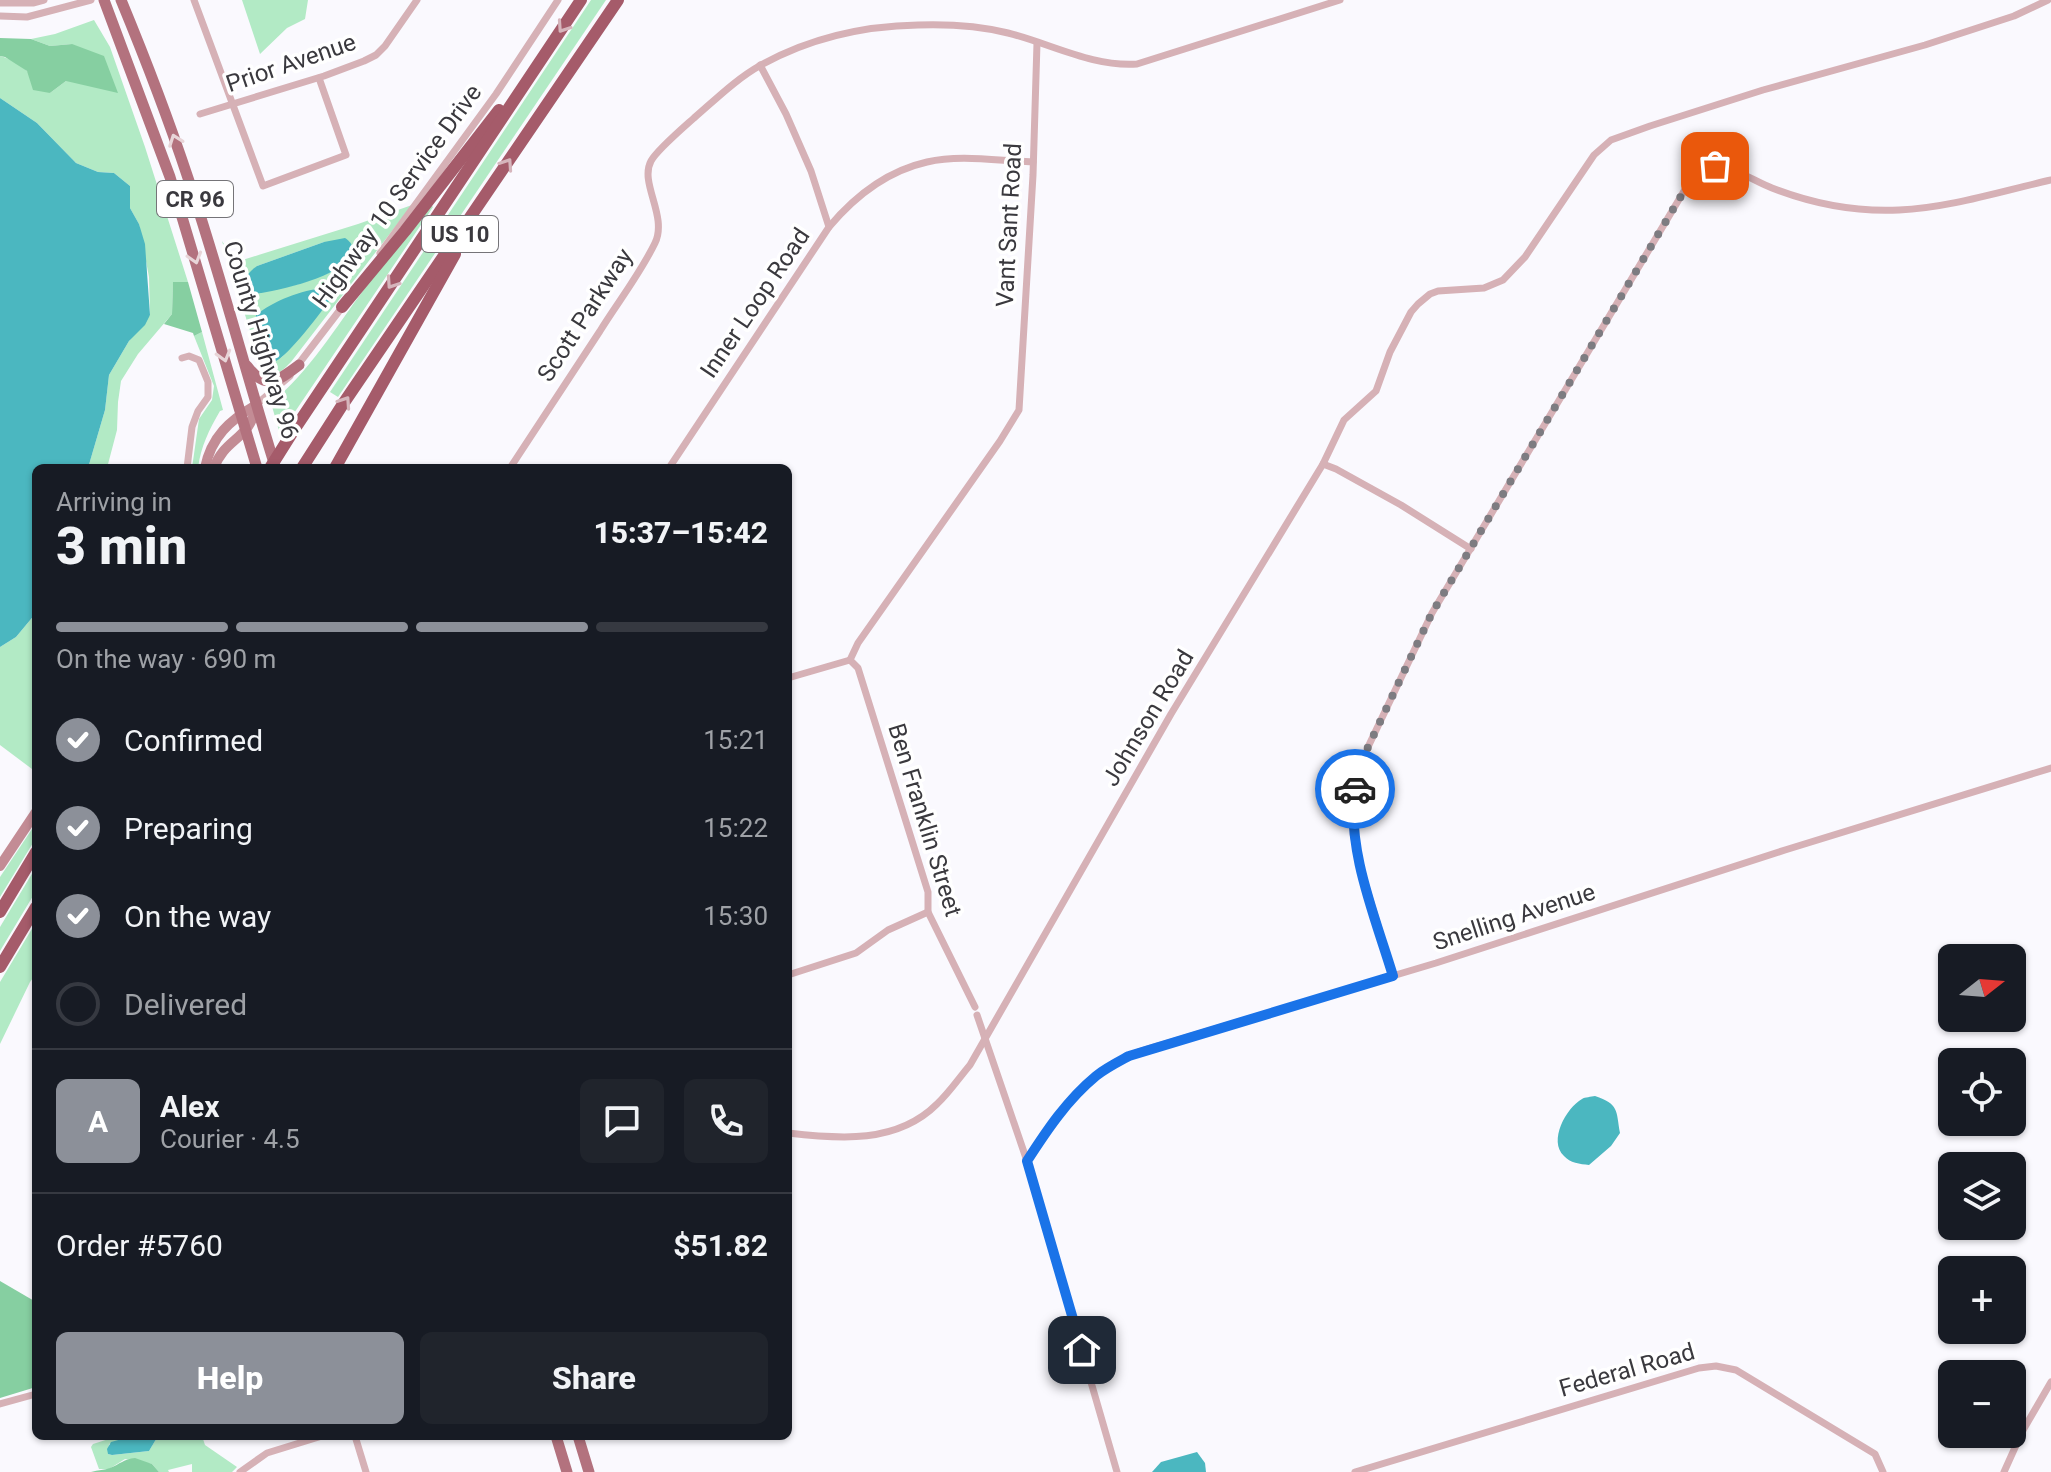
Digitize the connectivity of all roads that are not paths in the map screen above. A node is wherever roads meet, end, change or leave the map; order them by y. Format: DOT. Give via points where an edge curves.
graph roads {
  1 [pos="44,0"];
  2 [pos="91,0"];
  3 [pos="104,0"];
  4 [pos="121,0"];
  5 [pos="194,0"];
  6 [pos="417,0"];
  7 [pos="558,0"];
  8 [pos="581,0"];
  9 [pos="618,0"];
  10 [pos="1340,0"];
  11 [pos="2048,0"];
  12 [pos="0,3"];
  13 [pos="0,16"];
  14 [pos="1037,43"];
  15 [pos="544,55"];
  16 [pos="760,65"];
  17 [pos="319,78"];
  18 [pos="233,104"];
  19 [pos="200,114"];
  20 [pos="1033,162"];
  21 [pos="424,173"];
  22 [pos="434,179"];
  23 [pos="2051,180"];
  24 [pos="491,189"];
  25 [pos="829,227"];
  26 [pos="342,307"];
  27 [pos="241,352"];
  28 [pos="182,358"];
  29 [pos="299,365"];
  30 [pos="256,405"];
  31 [pos="241,414"];
  32 [pos="246,431"];
  33 [pos="187,464"];
  34 [pos="206,464"];
  35 [pos="216,464"];
  36 [pos="256,464"];
  37 [pos="272,464"];
  38 [pos="275,464"];
  39 [pos="305,464"];
  40 [pos="337,464"];
  41 [pos="513,464"];
  42 [pos="672,464"];
  43 [pos="1323,464"];
  44 [pos="1471,549"];
  45 [pos="850,660"];
  46 [pos="792,677"];
  47 [pos="2051,768"];
  48 [pos="32,818"];
  49 [pos="32,859"];
  50 [pos="0,866"];
  51 [pos="0,912"];
  52 [pos="928,912"];
  53 [pos="32,914"];
  54 [pos="0,967"];
  55 [pos="792,974"];
  56 [pos="1393,976"];
  57 [pos="986,1037"];
  58 [pos="792,1134"];
  59 [pos="1027,1161"];
  60 [pos="2051,1382"];
  61 [pos="32,1395"];
  62 [pos="0,1404"];
  63 [pos="309,1440"];
  64 [pos="356,1440"];
  65 [pos="557,1440"];
  66 [pos="579,1440"];
  67 [pos="240,1472"];
  68 [pos="366,1472"];
  69 [pos="567,1472"];
  70 [pos="589,1472"];
  71 [pos="1117,1472"];
  72 [pos="1355,1472"];
  73 [pos="1883,1472"];
  74 [pos="2004,1472"];
  1 -- 12 [label="street"];
  2 -- 13 [label="street" via="27,17"];
  3 -- 31 [label="main road, County Highway 96 / CR 96, one-way" via="170,177"];
  27 -- 4 [label="main road, County Highway 96 / CR 96, one-way" via="188,176"];
  5 -- 18 [label="street"];
  6 -- 17 [label="street, Prior Avenue" via="376,55"];
  7 -- 22 [label="street, Highway 10 Service Drive"];
  8 -- 15 [label="highway, US 10, one-way"];
  24 -- 9 [label="highway, US 10, one-way"];
  10 -- 14 [label="street" via="1137,64 1101,63"];
  11 -- 43 [label="street, Johnson Road" via="1925,45 1611,140 1594,155 1525,257 1503,280 1484,288 1438,291 1418,304 1390,352 1376,391 1344,420"];
  14 -- 16 [label="street" via="983,28 879,28 822,39"];
  14 -- 20 [label="street, Vant Sant Road"];
  15 -- 26 [label="highway"];
  15 -- 38 [label="highway, US 10, one-way, bridge"];
  16 -- 25 [label="street, Inner Loop Road" via="811,171"];
  16 -- 41 [label="street, Scott Parkway" via="651,160 647,174 659,228 656,241"];
  17 -- 18 [label="street, Prior Avenue"];
  17 -- 18 [label="street" via="346,155 263,186"];
  18 -- 19 [label="street, Prior Avenue"];
  20 -- 25 [label="street" via="958,159 906,168 865,191"];
  20 -- 45 [label="street, Vant Sant Road" via="1019,410"];
  21 -- 22 [label="street"];
  22 -- 26 [label="street, Highway 10 Service Drive"];
  23 -- 44 [label="street" via="1937,205 1874,210 1796,197 1729,169 1715,166 1697,172"];
  39 -- 24 [label="highway, US 10, one-way"];
  24 -- 40 [label="highway"];
  25 -- 42 [label="street, Inner Loop Road"];
  26 -- 29 [label="street, Highway 10 Service Drive"];
  27 -- 29 [label="main road" via="254,375 265,382"];
  27 -- 30 [label="main road, County Highway 96 / CR 96"];
  28 -- 33 [label="street" via="199,360 209,390 192,427"];
  29 -- 30 [label="street, Highway 10 Service Drive"];
  30 -- 31 [label="street"];
  30 -- 32 [label="street"];
  30 -- 37 [label="main road, County Highway 96 / CR 96"];
  31 -- 32 [label="main road, County Highway 96 / CR 96"];
  31 -- 34 [label="street" via="217,436"];
  32 -- 35 [label="street"];
  32 -- 36 [label="main road, County Highway 96 / CR 96"];
  43 -- 44 [label="street"];
  43 -- 57 [label="street, Johnson Road" via="1171,714"];
  44 -- 56 [label="street" via="1432,613 1357,779 1353,834"];
  45 -- 46 [label="street"];
  45 -- 52 [label="street, Ben Franklin Street" via="858,668 928,892"];
  47 -- 56 [label="street, Snelling Avenue"];
  48 -- 50 [label="street"];
  49 -- 51 [label="highway"];
  52 -- 55 [label="street" via="899,923 856,953"];
  52 -- 57 [label="street, Ben Franklin Street"];
  53 -- 54 [label="highway"];
  56 -- 59 [label="street, Snelling Avenue" via="1129,1056 1076,1094"];
  57 -- 58 [label="street, Johnson Road" via="952,1088 915,1121 865,1137"];
  57 -- 59 [label="street, Ben Franklin Street"];
  59 -- 71 [label="street, Ben Franklin Street"];
  60 -- 74 [label="street"];
  61 -- 62 [label="street"];
  63 -- 67 [label="street" via="267,1453"];
  64 -- 68 [label="street"];
  65 -- 69 [label="main road"];
  66 -- 70 [label="main road"];
  72 -- 73 [label="street, Federal Road" via="1716,1366 1736,1370 1875,1454"];
}
